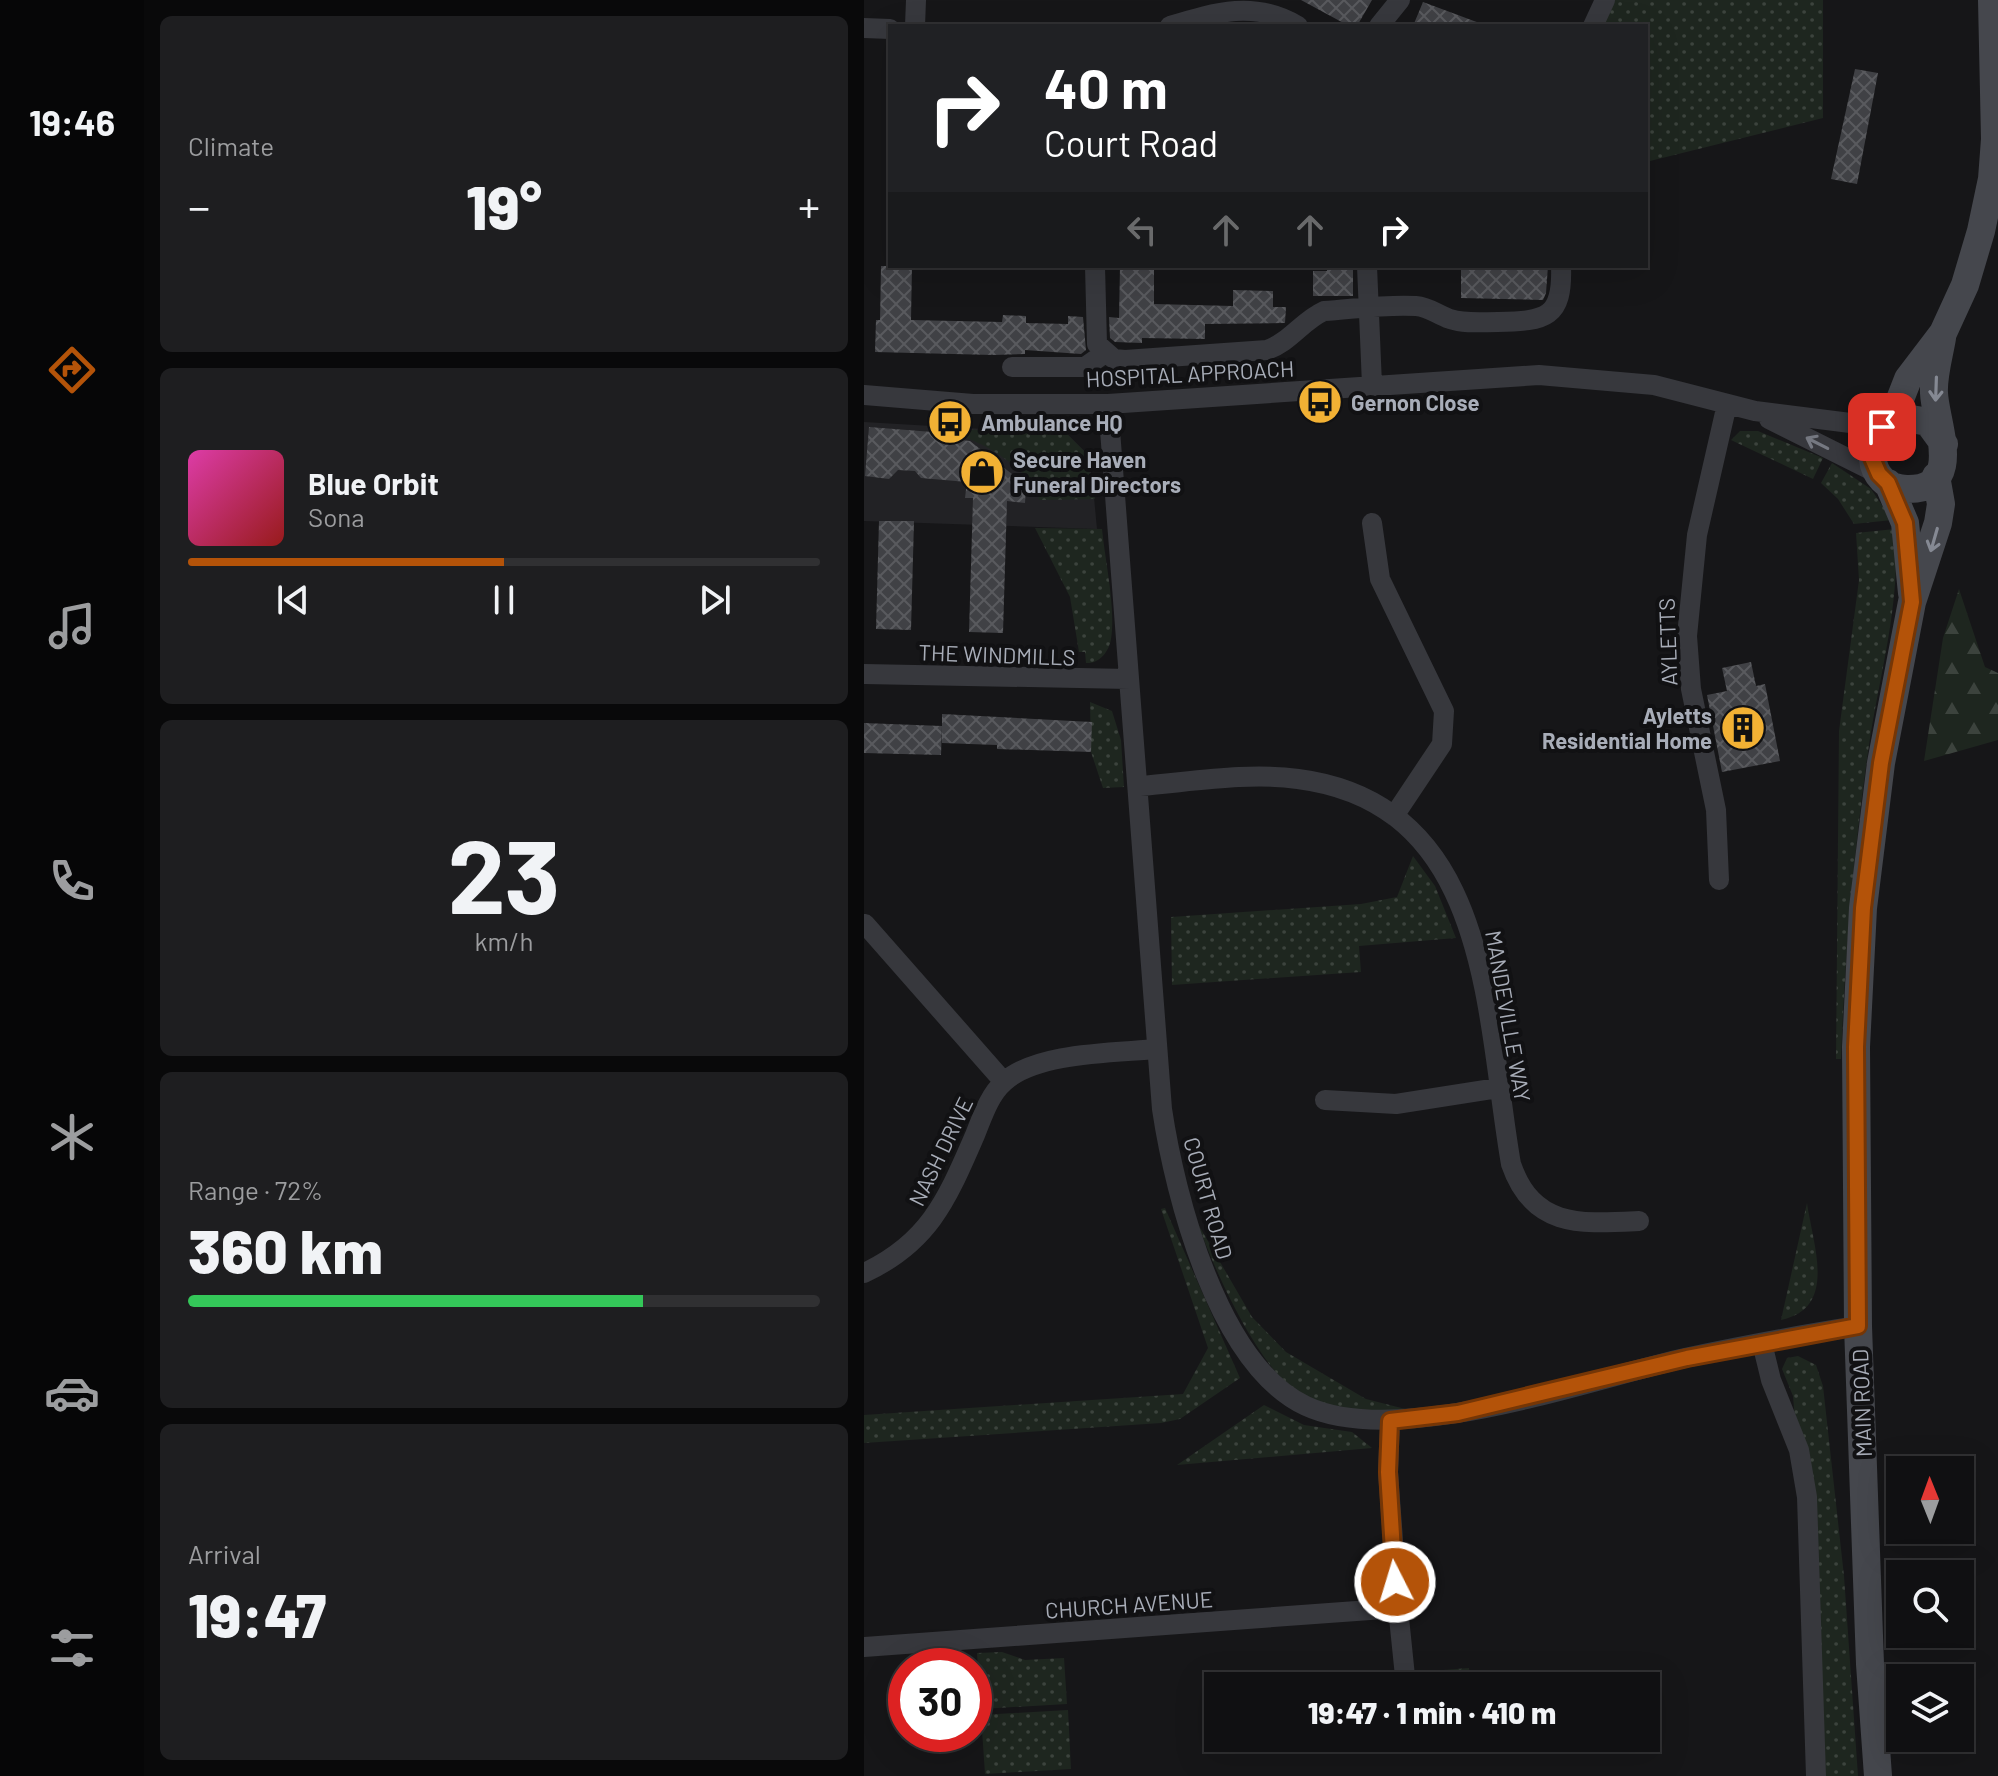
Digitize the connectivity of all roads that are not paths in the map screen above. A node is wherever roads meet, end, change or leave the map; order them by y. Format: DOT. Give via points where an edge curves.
graph roads {
  1 [pos="916,0"];
  2 [pos="1400,0"];
  3 [pos="1605,0"];
  4 [pos="1992,0"];
  5 [pos="915,24"];
  6 [pos="1177,24"];
  7 [pos="1295,24"];
  8 [pos="1381,24"];
  9 [pos="1594,24"];
  10 [pos="864,28"];
  11 [pos="888,29"];
  12 [pos="1095,268"];
  13 [pos="1367,268"];
  14 [pos="1561,268"];
  15 [pos="1367,308"];
  16 [pos="1943,333"];
  17 [pos="1105,353"];
  18 [pos="1012,367"];
  19 [pos="1372,385"];
  20 [pos="864,395"];
  21 [pos="1108,404"];
  22 [pos="1727,404"];
  23 [pos="1755,411"];
  24 [pos="1887,424"];
  25 [pos="1944,444"];
  26 [pos="1936,476"];
  27 [pos="1884,479"];
  28 [pos="1372,523"];
  29 [pos="1912,602"];
  30 [pos="864,674"];
  31 [pos="1129,679"];
  32 [pos="1140,786"];
  33 [pos="1394,816"];
  34 [pos="1719,880"];
  35 [pos="865,924"];
  36 [pos="1157,1049"];
  37 [pos="1004,1082"];
  38 [pos="1498,1088"];
  39 [pos="1325,1100"];
  40 [pos="1639,1221"];
  41 [pos="864,1273"];
  42 [pos="1858,1326"];
  43 [pos="1762,1343"];
  44 [pos="1390,1421"];
  45 [pos="1398,1608"];
  46 [pos="864,1647"];
  47 [pos="1405,1672"];
  48 [pos="1816,1776"];
  49 [pos="1878,1776"];
  1 -- 5 [label="street"];
  2 -- 8 [label="street"];
  3 -- 9 [label="street"];
  4 -- 16 [label="main road, MAIN ROAD" via="1992,179 1974,258"];
  6 -- 7 [label="street" via="1241,7 1283,16"];
  10 -- 11 [label="street"];
  12 -- 17 [label="street" via="1095,334"];
  13 -- 15 [label="street"];
  14 -- 15 [label="street" via="1557,305 1531,321 1462,322 1429,308"];
  15 -- 17 [label="street" via="1324,311 1283,344 1267,350 1125,360"];
  15 -- 19 [label="street"];
  16 -- 24 [label="main road, MAIN ROAD" via="1908,379"];
  16 -- 25 [label="main road, MAIN ROAD, one-way" via="1934,393"];
  17 -- 18 [label="street" via="1085,367"];
  19 -- 21 [label="street, HOSPITAL APPROACH"];
  19 -- 22 [label="street, HOSPITAL APPROACH" via="1569,376 1654,385"];
  20 -- 21 [label="street, HOSPITAL APPROACH" via="973,404"];
  21 -- 31 [label="street, COURT ROAD"];
  22 -- 23 [label="street, HOSPITAL APPROACH"];
  22 -- 34 [label="street, AYLETTS" via="1697,535 1687,622 1691,689 1716,810"];
  23 -- 24 [label="street, HOSPITAL APPROACH"];
  27 -- 23 [label="street, HOSPITAL APPROACH, one-way"];
  24 -- 25 [label="main road" via="1919,418 1935,428"];
  24 -- 27 [label="main road, MAIN ROAD" via="1872,450"];
  25 -- 26 [label="main road, MAIN ROAD"];
  26 -- 27 [label="main road" via="1916,488"];
  26 -- 29 [label="main road, MAIN ROAD, one-way" via="1938,523"];
  27 -- 29 [label="main road, MAIN ROAD" via="1905,523"];
  28 -- 33 [label="street" via="1380,579 1444,711 1442,744"];
  29 -- 42 [label="main road, MAIN ROAD" via="1881,763 1863,908 1856,1047"];
  30 -- 31 [label="street, THE WINDMILLS"];
  31 -- 32 [label="street, COURT ROAD"];
  32 -- 33 [label="street, MANDEVILLE WAY" via="1296,778 1328,784"];
  32 -- 36 [label="street, COURT ROAD"];
  33 -- 38 [label="street, MANDEVILLE WAY" via="1430,850 1464,908 1481,971"];
  35 -- 37 [label="street"];
  36 -- 37 [label="street" via="1047,1062"];
  36 -- 44 [label="street, COURT ROAD" via="1179,1198 1201,1264 1242,1342 1271,1380 1304,1406"];
  37 -- 41 [label="street, NASH DRIVE" via="988,1105 938,1215 915,1242"];
  38 -- 39 [label="street" via="1396,1104"];
  38 -- 40 [label="street, MANDEVILLE WAY" via="1511,1164 1519,1188 1537,1207 1588,1224"];
  42 -- 43 [label="street, COURT ROAD"];
  42 -- 49 [label="main road, MAIN ROAD"];
  43 -- 44 [label="street, COURT ROAD" via="1458,1413"];
  43 -- 48 [label="street" via="1796,1442 1807,1497"];
  44 -- 45 [label="street" via="1390,1515"];
  45 -- 46 [label="street, CHURCH AVENUE"];
  45 -- 47 [label="street"];
}
